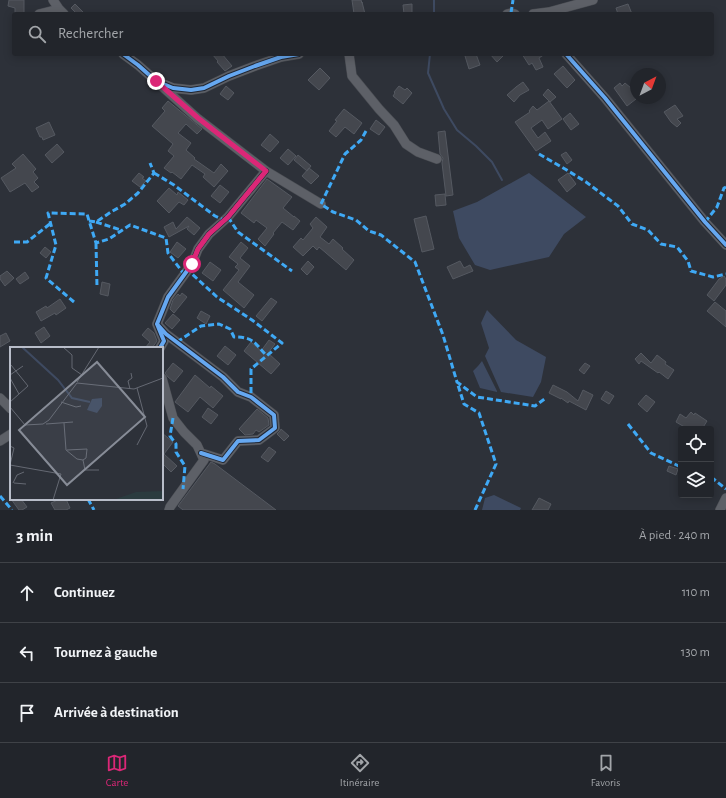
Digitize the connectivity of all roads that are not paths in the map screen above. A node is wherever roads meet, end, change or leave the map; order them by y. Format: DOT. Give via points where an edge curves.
graph roads {
  1 [pos="53,0"];
  2 [pos="588,0"];
  3 [pos="61,12"];
  4 [pos="549,12"];
  5 [pos="126,56"];
  6 [pos="287,56"];
  7 [pos="349,56"];
  8 [pos="568,56"];
  9 [pos="156,81"];
  10 [pos="437,159"];
  11 [pos="266,171"];
  12 [pos="320,204"];
  13 [pos="726,245"];
  14 [pos="157,324"];
  15 [pos="161,347"];
  16 [pos="163,382"];
  17 [pos="0,398"];
  18 [pos="10,408"];
  19 [pos="10,435"];
  20 [pos="0,441"];
  21 [pos="201,453"];
  22 [pos="726,498"];
  23 [pos="169,510"];
  24 [pos="720,510"];
  1 -- 3 [label="street"];
  2 -- 4 [label="street"];
  5 -- 9 [label="street"];
  6 -- 9 [label="street" via="229,76 204,88 173,88"];
  7 -- 10 [label="street" via="352,76 394,125 406,144"];
  8 -- 13 [label="street"];
  9 -- 11 [label="street" via="198,118"];
  11 -- 12 [label="street"];
  11 -- 14 [label="street" via="198,249 192,264 168,297"];
  14 -- 15 [label="street" via="164,341"];
  14 -- 21 [label="street" via="166,334 223,376 238,392 251,397 274,415 274,428 259,440 238,441 223,460"];
  16 -- 21 [label="street" via="173,418"];
  17 -- 18 [label="street"];
  19 -- 20 [label="street"];
  21 -- 23 [label="street" via="204,460"];
  22 -- 24 [label="street"];
}
